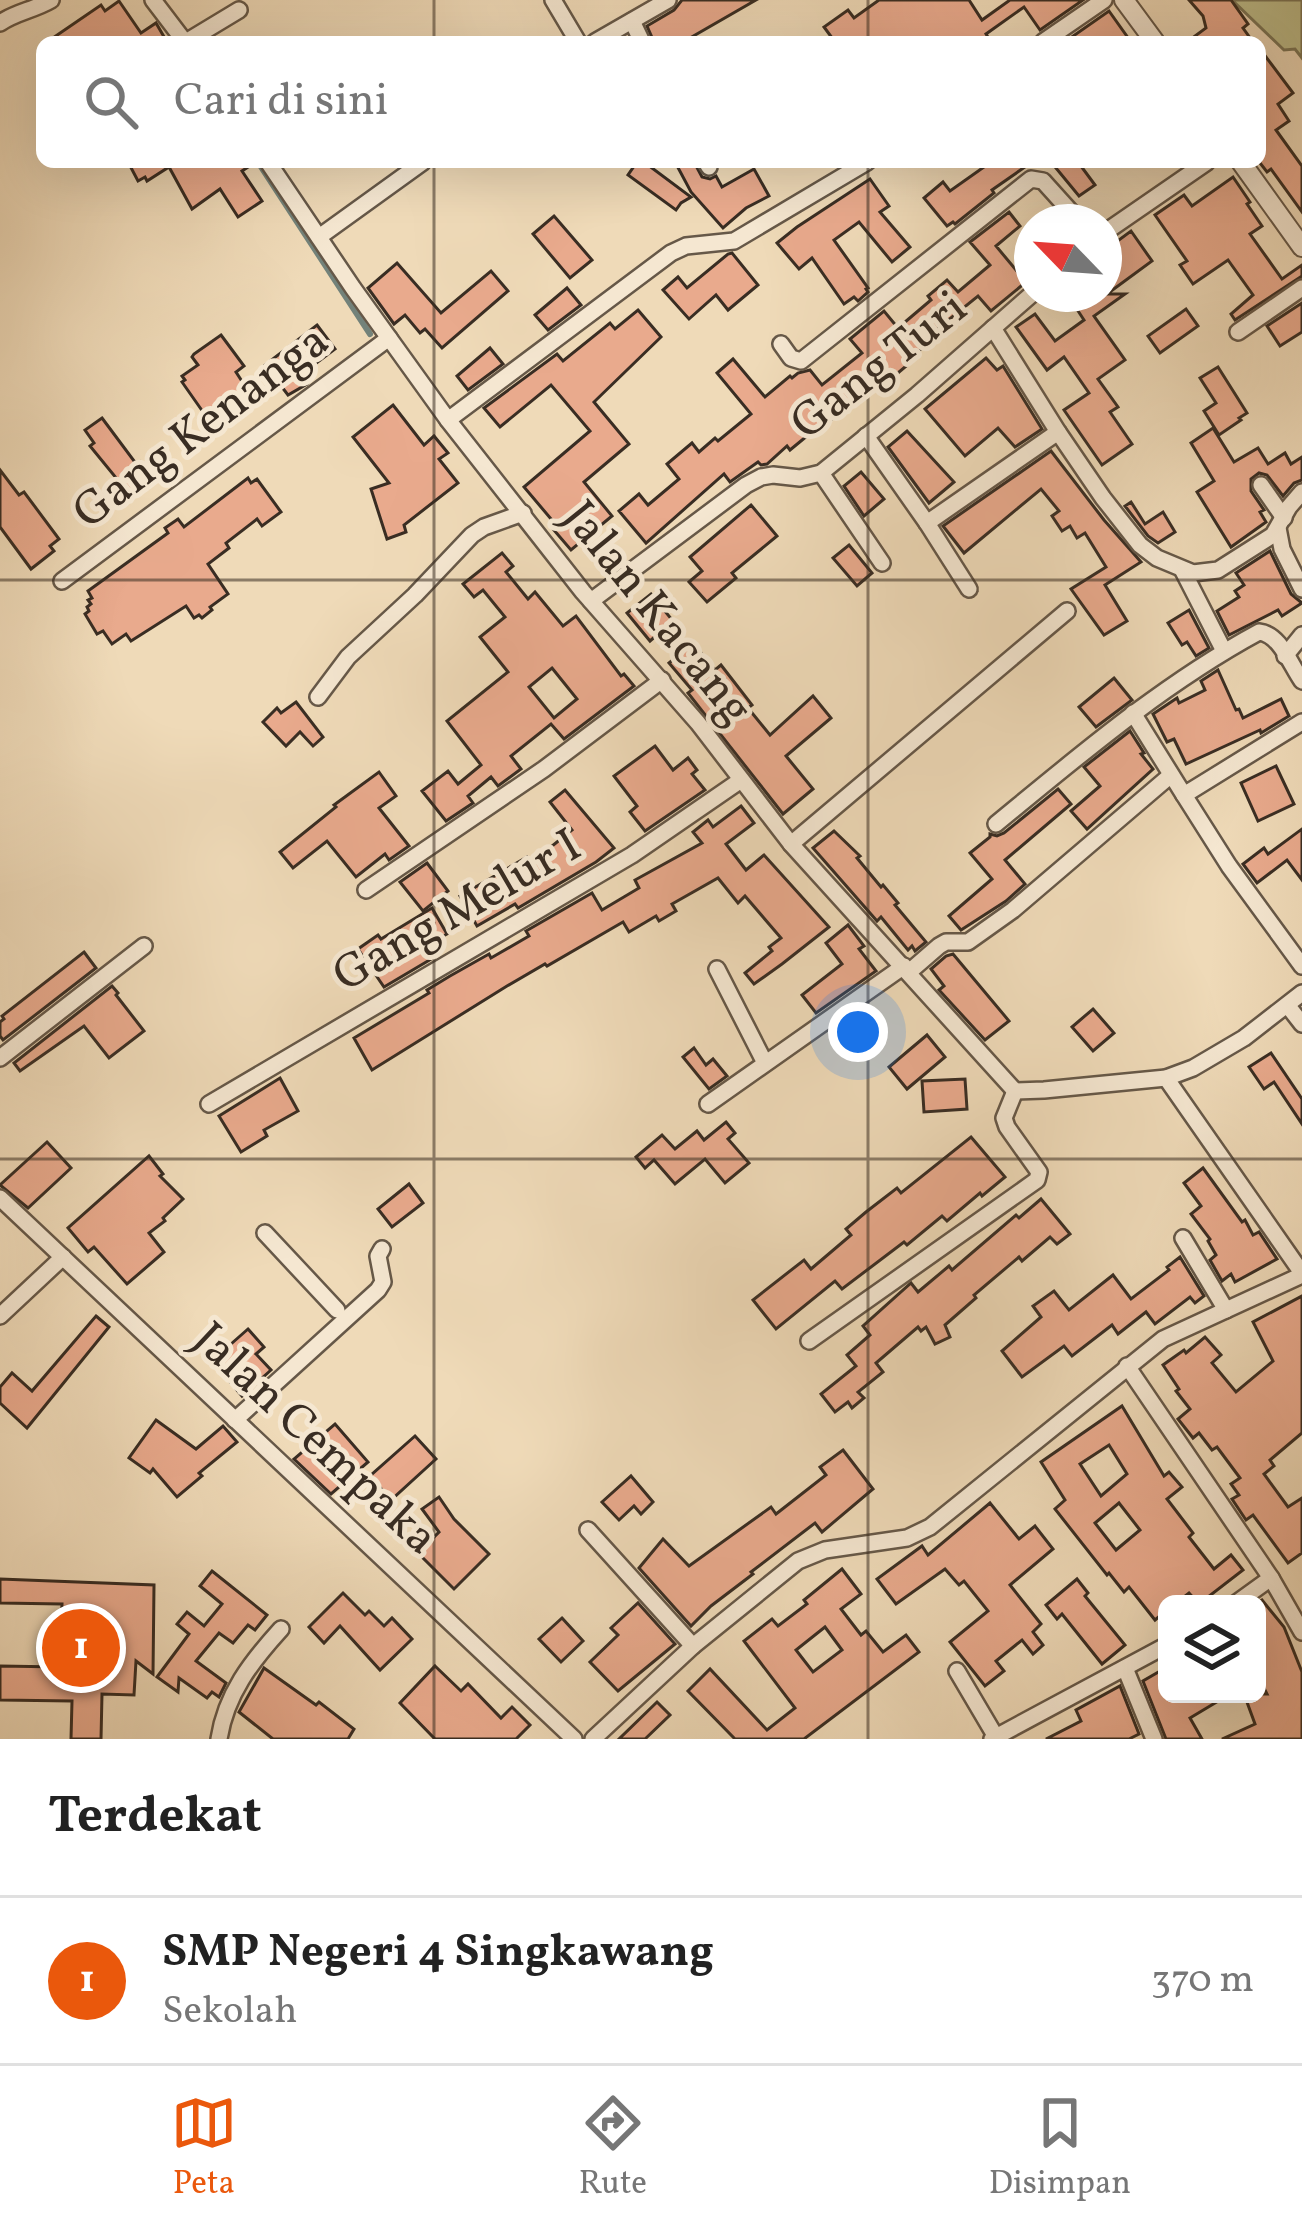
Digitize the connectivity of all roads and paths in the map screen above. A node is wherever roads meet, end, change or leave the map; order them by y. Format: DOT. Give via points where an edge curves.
graph roads {
  1 [pos="51,0"];
  2 [pos="153,0"];
  3 [pos="553,0"];
  4 [pos="668,0"];
  5 [pos="1104,0"];
  6 [pos="1124,0"];
  7 [pos="239,10"];
  8 [pos="632,21"];
  9 [pos="0,22"];
  10 [pos="181,36"];
  11 [pos="196,36"];
  12 [pos="574,36"];
  13 [pos="606,36"];
  14 [pos="639,36"];
  15 [pos="1052,36"];
  16 [pos="1151,36"];
  17 [pos="272,168"];
  18 [pos="415,168"];
  19 [pos="857,168"];
  20 [pos="1198,168"];
  21 [pos="1245,168"];
  22 [pos="1064,204"];
  23 [pos="1122,221"];
  24 [pos="320,237"];
  25 [pos="1302,247"];
  26 [pos="1302,288"];
  27 [pos="1014,310"];
  28 [pos="993,328"];
  29 [pos="1238,332"];
  30 [pos="388,338"];
  31 [pos="781,344"];
  32 [pos="448,420"];
  33 [pos="1058,432"];
  34 [pos="866,436"];
  35 [pos="821,473"];
  36 [pos="1261,485"];
  37 [pos="1302,492"];
  38 [pos="523,513"];
  39 [pos="927,523"];
  40 [pos="1281,523"];
  41 [pos="882,563"];
  42 [pos="1183,571"];
  43 [pos="62,580"];
  44 [pos="969,589"];
  45 [pos="1302,589"];
  46 [pos="591,601"];
  47 [pos="1066,611"];
  48 [pos="1302,635"];
  49 [pos="1224,651"];
  50 [pos="1285,656"];
  51 [pos="662,680"];
  52 [pos="1302,681"];
  53 [pos="318,697"];
  54 [pos="1133,713"];
  55 [pos="1302,722"];
  56 [pos="1171,776"];
  57 [pos="741,780"];
  58 [pos="1184,795"];
  59 [pos="996,824"];
  60 [pos="791,844"];
  61 [pos="366,890"];
  62 [pos="144,946"];
  63 [pos="1302,966"];
  64 [pos="717,969"];
  65 [pos="907,969"];
  66 [pos="1302,993"];
  67 [pos="1288,1006"];
  68 [pos="1302,1024"];
  69 [pos="0,1058"];
  70 [pos="765,1064"];
  71 [pos="1166,1078"];
  72 [pos="1015,1090"];
  73 [pos="209,1104"];
  74 [pos="709,1104"];
  75 [pos="0,1198"];
  76 [pos="266,1233"];
  77 [pos="1183,1238"];
  78 [pos="382,1249"];
  79 [pos="56,1264"];
  80 [pos="1302,1274"];
  81 [pos="337,1310"];
  82 [pos="1226,1310"];
  83 [pos="0,1316"];
  84 [pos="808,1341"];
  85 [pos="1127,1366"];
  86 [pos="235,1420"];
  87 [pos="588,1530"];
  88 [pos="1271,1578"];
  89 [pos="1247,1595"];
  90 [pos="281,1629"];
  91 [pos="1302,1632"];
  92 [pos="693,1646"];
  93 [pos="1158,1650"];
  94 [pos="1125,1668"];
  95 [pos="957,1671"];
  96 [pos="220,1732"];
  97 [pos="994,1738"];
  98 [pos="237,1739"];
  99 [pos="574,1739"];
  100 [pos="593,1739"];
  101 [pos="1154,1739"];
  1 -- 9 [label="street"];
  2 -- 10 [label="street"];
  3 -- 12 [label="street"];
  4 -- 8 [label="street"];
  5 -- 15 [label="street"];
  6 -- 16 [label="street"];
  7 -- 11 [label="street"];
  8 -- 13 [label="street"];
  8 -- 14 [label="street"];
  17 -- 24 [label="street, Jalan Kacang"];
  18 -- 24 [label="street"];
  19 -- 32 [label="street" via="734,241 671,253"];
  20 -- 23 [label="street"];
  21 -- 25 [label="street"];
  22 -- 31 [label="street" via="1031,179 801,361"];
  24 -- 30 [label="street, Jalan Kacang"];
  26 -- 29 [label="street"];
  27 -- 28 [label="street, Gang Turi"];
  28 -- 33 [label="street"];
  28 -- 34 [label="street, Gang Turi"];
  30 -- 32 [label="street, Jalan Kacang"];
  30 -- 43 [label="street, Gang Kenanga"];
  32 -- 38 [label="street, Jalan Kacang"];
  33 -- 39 [label="street"];
  33 -- 42 [label="street" via="1140,544"];
  34 -- 35 [label="street, Gang Turi"];
  34 -- 39 [label="street"];
  35 -- 41 [label="street"];
  35 -- 46 [label="street, Gang Turi" via="746,485"];
  36 -- 40 [label="street"];
  37 -- 40 [label="street"];
  38 -- 46 [label="street, Jalan Kacang"];
  38 -- 53 [label="street" via="472,535"];
  39 -- 44 [label="street"];
  40 -- 42 [label="street" via="1218,570"];
  40 -- 45 [label="street" via="1282,549"];
  42 -- 49 [label="street"];
  46 -- 51 [label="street, Jalan Kacang"];
  47 -- 60 [label="street"];
  48 -- 50 [label="street"];
  49 -- 50 [label="street" via="1265,632"];
  49 -- 54 [label="street"];
  50 -- 52 [label="street"];
  51 -- 57 [label="street, Jalan Kacang"];
  51 -- 61 [label="street"];
  54 -- 56 [label="street"];
  54 -- 59 [label="street"];
  55 -- 58 [label="street"];
  56 -- 58 [label="street"];
  56 -- 65 [label="street" via="1012,910 968,942 946,942"];
  57 -- 60 [label="street, Jalan Kacang"];
  57 -- 73 [label="street, Gang Melur I" via="632,855"];
  58 -- 63 [label="street"];
  60 -- 65 [label="street, Jalan Kacang"];
  62 -- 69 [label="street"];
  64 -- 70 [label="street"];
  65 -- 70 [label="street"];
  65 -- 72 [label="street, Jalan Kacang"];
  66 -- 67 [label="street"];
  67 -- 68 [label="street"];
  67 -- 71 [label="street"];
  70 -- 74 [label="street"];
  71 -- 72 [label="street"];
  71 -- 80 [label="street"];
  72 -- 84 [label="street" via="1004,1118 1037,1180"];
  75 -- 79 [label="street, Jalan Cempaka"];
  76 -- 81 [label="street"];
  77 -- 82 [label="street"];
  78 -- 86 [label="street" via="378,1290"];
  79 -- 83 [label="street"];
  79 -- 86 [label="street, Jalan Cempaka"];
  80 -- 82 [label="street"];
  82 -- 85 [label="street"];
  85 -- 88 [label="street"];
  85 -- 92 [label="street" via="930,1527 797,1561"];
  86 -- 99 [label="street, Jalan Cempaka"];
  87 -- 92 [label="street"];
  88 -- 89 [label="street"];
  88 -- 91 [label="street"];
  90 -- 96 [label="street" via="232,1693"];
  92 -- 100 [label="street"];
  93 -- 94 [label="street"];
  94 -- 97 [label="street"];
  94 -- 101 [label="street"];
  95 -- 97 [label="street"];
  96 -- 98 [label="street"];
}
